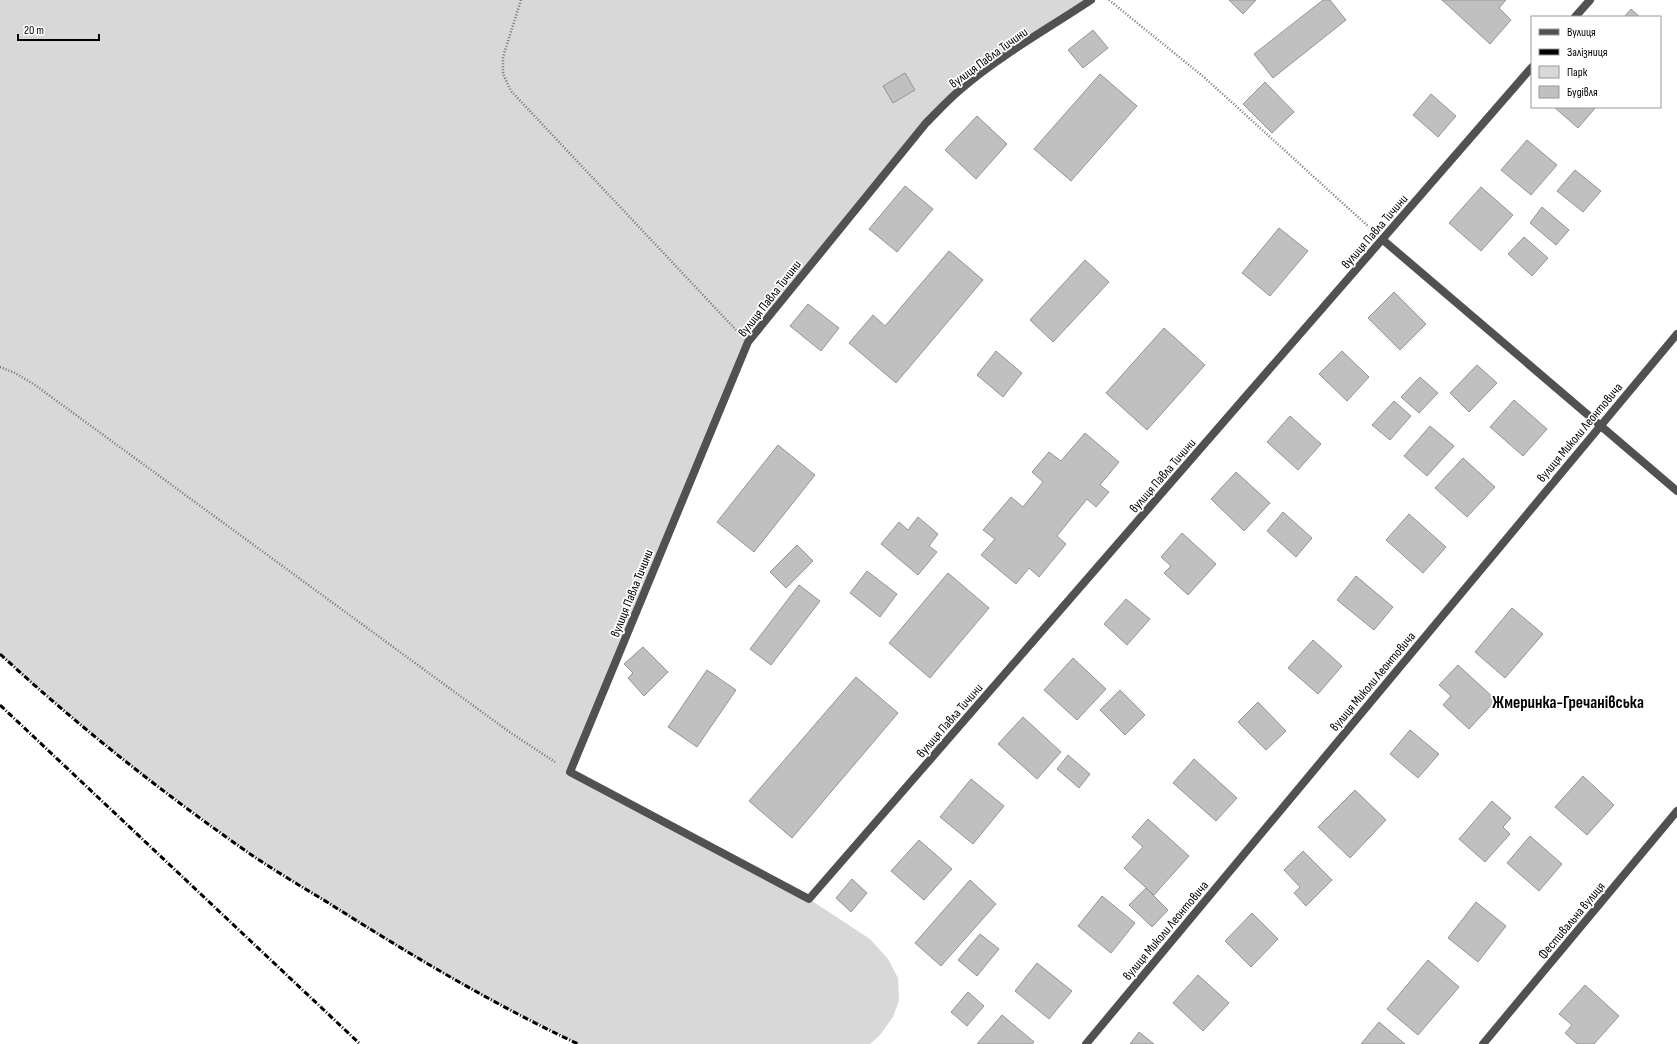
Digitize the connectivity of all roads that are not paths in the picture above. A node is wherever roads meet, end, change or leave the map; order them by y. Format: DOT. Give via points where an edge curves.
graph roads {
  1 [pos="1091,0"];
  2 [pos="1590,0"];
  3 [pos="1576,16"];
  4 [pos="1531,68"];
  5 [pos="1383,240"];
  6 [pos="1677,334"];
  7 [pos="1601,425"];
  8 [pos="1677,491"];
  9 [pos="1677,811"];
  10 [pos="1086,1044"];
  11 [pos="1483,1044"];
  1 -- 5 [label="street, вулиця Павла Тичини" via="984,70 944,104 748,342 570,772 809,899"];
  2 -- 3 [label="street"];
  4 -- 5 [label="street, вулиця Павла Тичини"];
  5 -- 7 [label="street"];
  6 -- 7 [label="street, вулиця Миколи Леонтовича"];
  7 -- 8 [label="street"];
  7 -- 10 [label="street, вулиця Миколи Леонтовича"];
  9 -- 11 [label="street, Фестивальна вулиця"];
}
